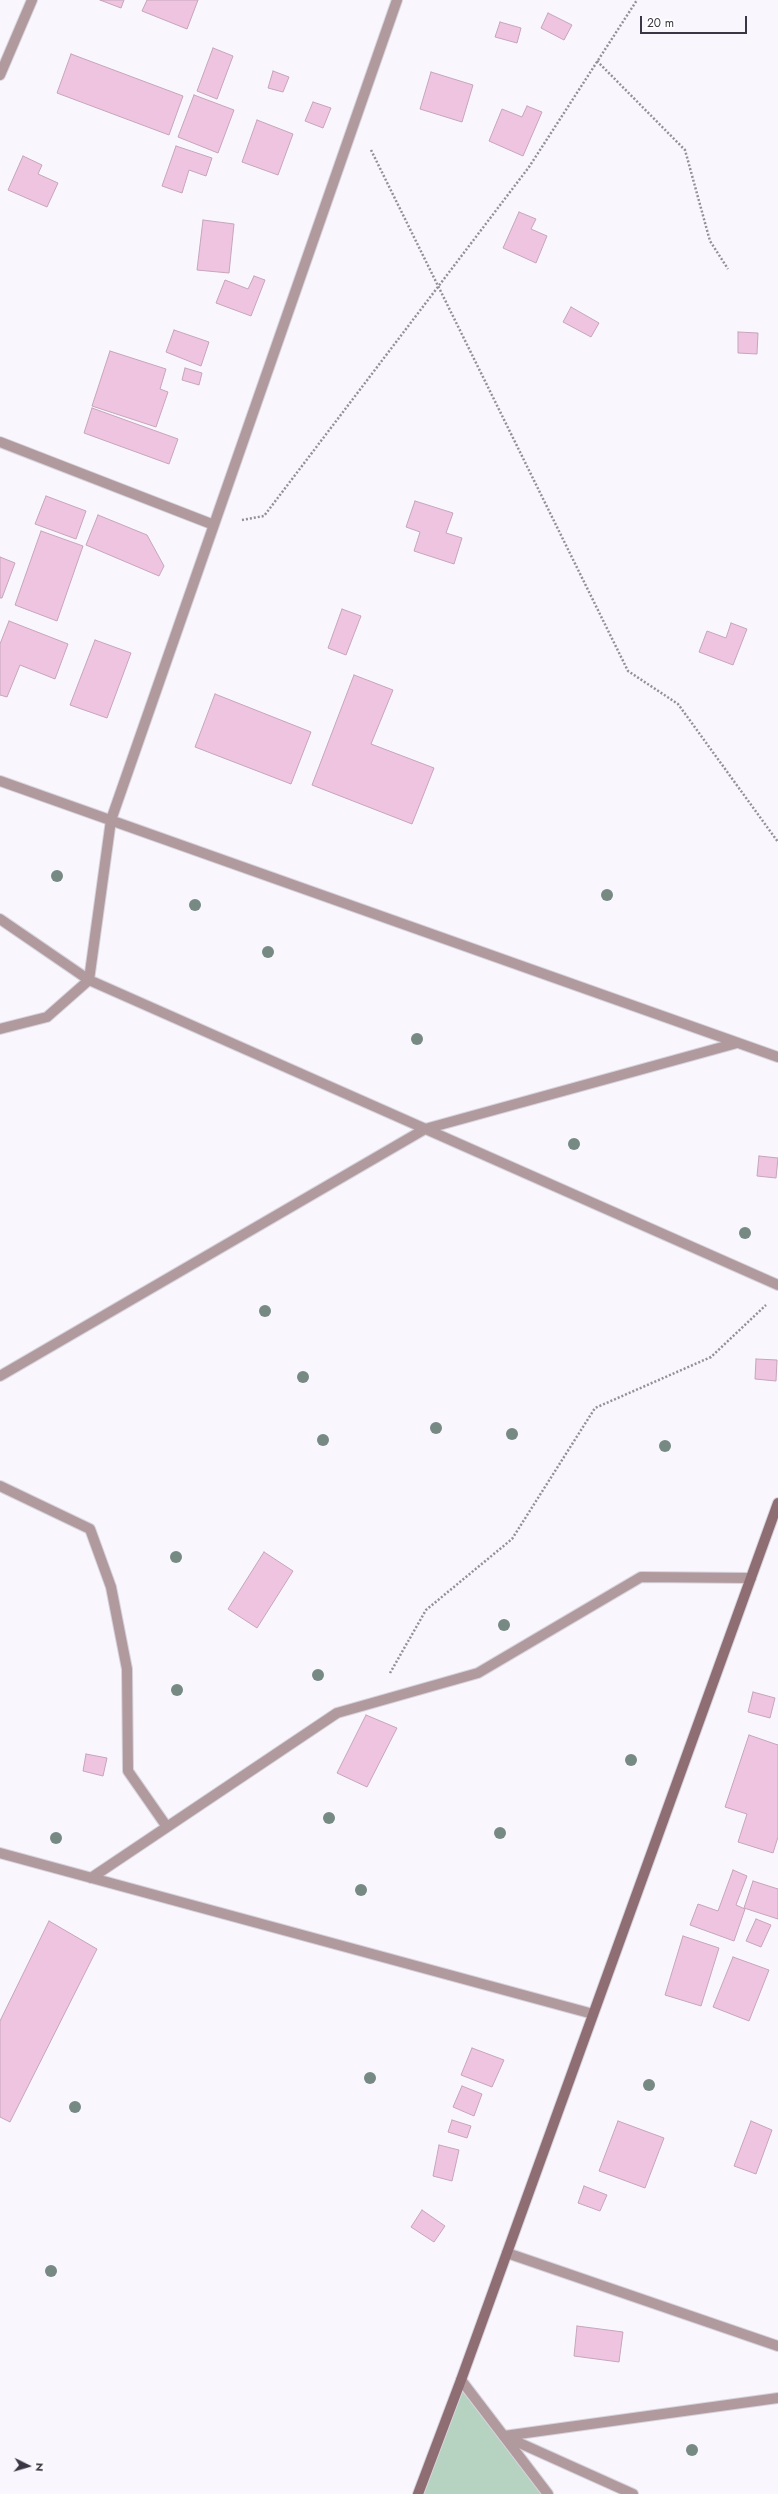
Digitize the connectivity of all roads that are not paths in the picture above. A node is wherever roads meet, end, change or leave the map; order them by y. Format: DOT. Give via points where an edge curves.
graph roads {
  1 [pos="32,0"];
  2 [pos="397,0"];
  3 [pos="0,74"];
  4 [pos="0,442"];
  5 [pos="214,525"];
  6 [pos="0,781"];
  7 [pos="111,820"];
  8 [pos="0,919"];
  9 [pos="89,980"];
  10 [pos="0,1029"];
  11 [pos="737,1043"];
  12 [pos="778,1057"];
  13 [pos="425,1129"];
  14 [pos="778,1285"];
  15 [pos="0,1376"];
  16 [pos="0,1486"];
  17 [pos="778,1503"];
  18 [pos="751,1578"];
  19 [pos="167,1827"];
  20 [pos="0,1853"];
  21 [pos="91,1878"];
  22 [pos="594,2014"];
  23 [pos="507,2253"];
  24 [pos="778,2346"];
  25 [pos="461,2380"];
  26 [pos="778,2398"];
  27 [pos="504,2436"];
  28 [pos="418,2494"];
  29 [pos="548,2494"];
  30 [pos="633,2494"];
  1 -- 3 [label="street"];
  2 -- 5 [label="street"];
  4 -- 5 [label="street"];
  5 -- 7 [label="street"];
  6 -- 7 [label="street"];
  7 -- 9 [label="street"];
  7 -- 11 [label="street"];
  8 -- 9 [label="street"];
  9 -- 10 [label="street" via="47,1017"];
  9 -- 13 [label="street"];
  11 -- 12 [label="street"];
  11 -- 13 [label="street"];
  13 -- 14 [label="street"];
  13 -- 15 [label="street"];
  16 -- 19 [label="street" via="90,1529 110,1587 127,1669 128,1771"];
  17 -- 18 [label="main road"];
  18 -- 19 [label="street" via="641,1577 478,1673 338,1713"];
  18 -- 22 [label="main road"];
  19 -- 21 [label="street"];
  20 -- 21 [label="street"];
  21 -- 22 [label="street"];
  22 -- 23 [label="main road"];
  23 -- 24 [label="street"];
  23 -- 25 [label="main road"];
  25 -- 27 [label="street"];
  25 -- 28 [label="main road"];
  26 -- 27 [label="street"];
  27 -- 29 [label="street"];
  27 -- 30 [label="street"];
}
